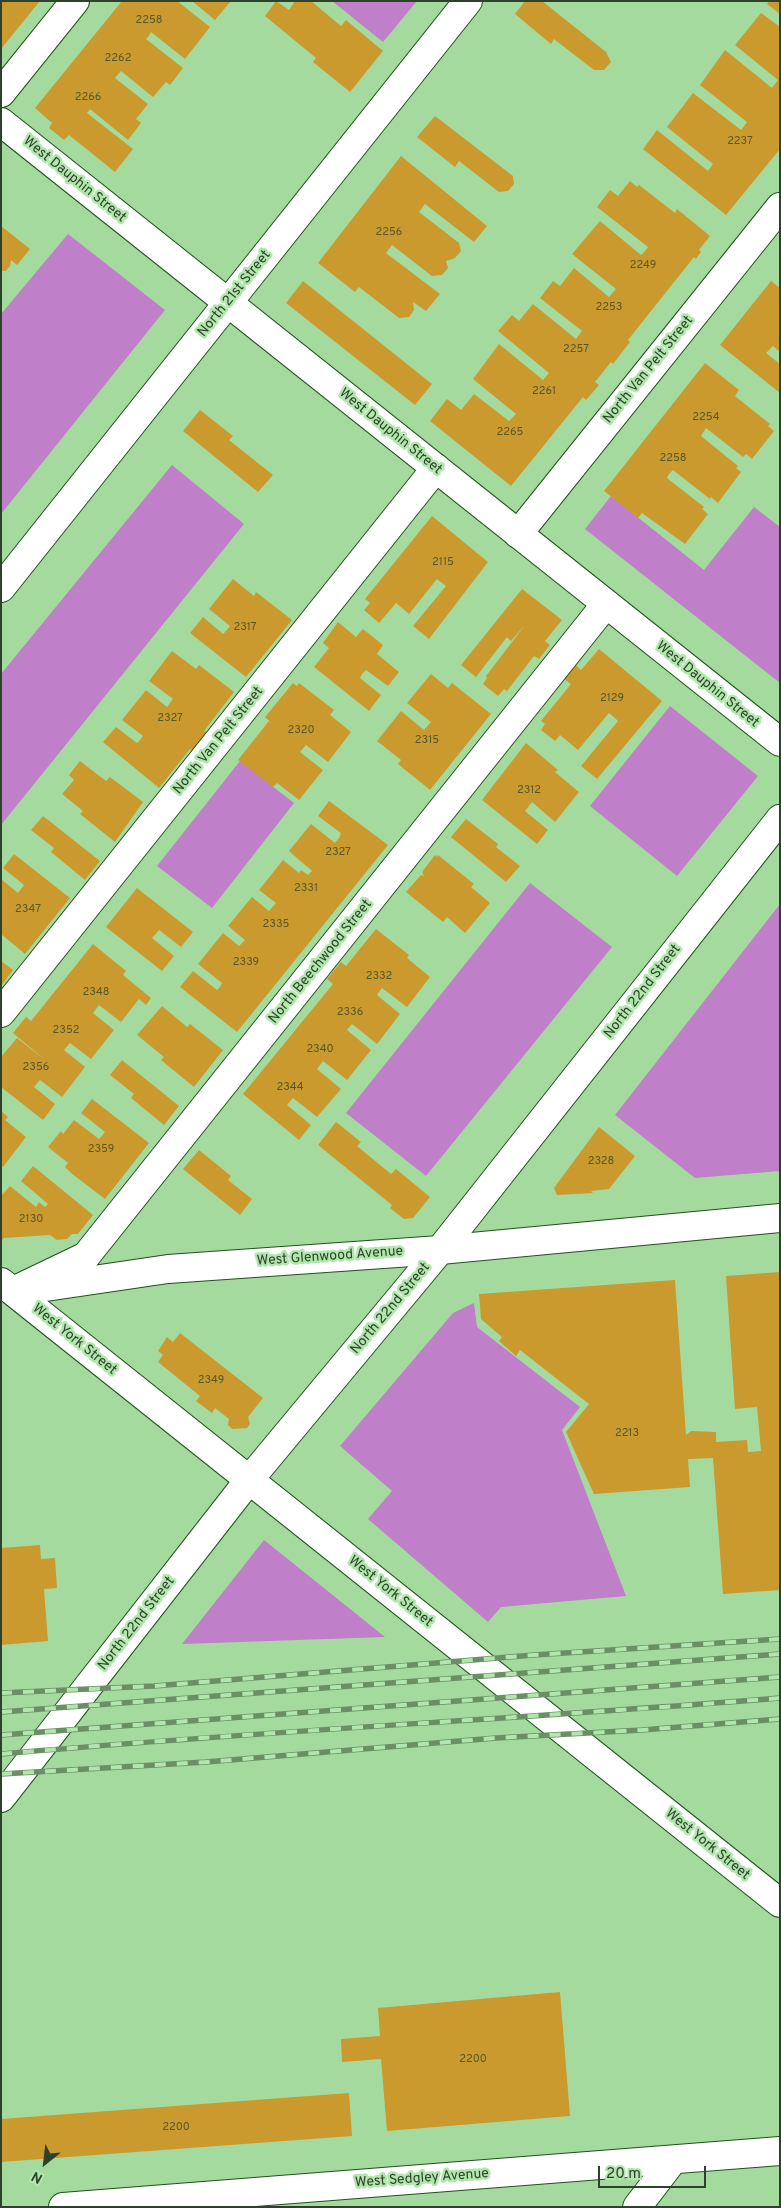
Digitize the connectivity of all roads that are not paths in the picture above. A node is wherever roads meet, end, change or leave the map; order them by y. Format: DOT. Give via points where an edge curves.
graph roads {
  1 [pos="75,1"];
  2 [pos="468,1"];
  3 [pos="1,93"];
  4 [pos="1,122"];
  5 [pos="780,207"];
  6 [pos="228,303"];
  7 [pos="436,468"];
  8 [pos="518,534"];
  9 [pos="1,588"];
  10 [pos="606,604"];
  11 [pos="780,742"];
  12 [pos="780,819"];
  13 [pos="1,1013"];
  14 [pos="780,1218"];
  15 [pos="440,1250"];
  16 [pos="5,1289"];
  17 [pos="250,1480"];
  18 [pos="1,1798"];
  19 [pos="780,1902"];
  20 [pos="780,2151"];
  21 [pos="673,2160"];
  22 [pos="63,2207"];
  23 [pos="637,2207"];
  1 -- 3 [label="street"];
  2 -- 6 [label="street, North 21st Street"];
  4 -- 6 [label="street, West Dauphin Street"];
  5 -- 8 [label="street, North Van Pelt Street"];
  6 -- 7 [label="street, West Dauphin Street"];
  6 -- 9 [label="street, North 21st Street"];
  7 -- 8 [label="street, West Dauphin Street"];
  7 -- 13 [label="street, North Van Pelt Street"];
  8 -- 10 [label="street, West Dauphin Street"];
  10 -- 11 [label="street, West Dauphin Street"];
  10 -- 16 [label="street, North Beechwood Street" via="86,1256"];
  12 -- 15 [label="street, North 22nd Street"];
  14 -- 15 [label="street, West Glenwood Avenue"];
  15 -- 16 [label="street, West Glenwood Avenue" via="168,1269"];
  15 -- 17 [label="street, North 22nd Street"];
  16 -- 17 [label="street, West York Street"];
  17 -- 18 [label="street, North 22nd Street"];
  17 -- 19 [label="street, West York Street"];
  20 -- 21 [label="street, West Sedgley Avenue"];
  21 -- 22 [label="street, West Sedgley Avenue"];
  21 -- 23 [label="street"];
}
